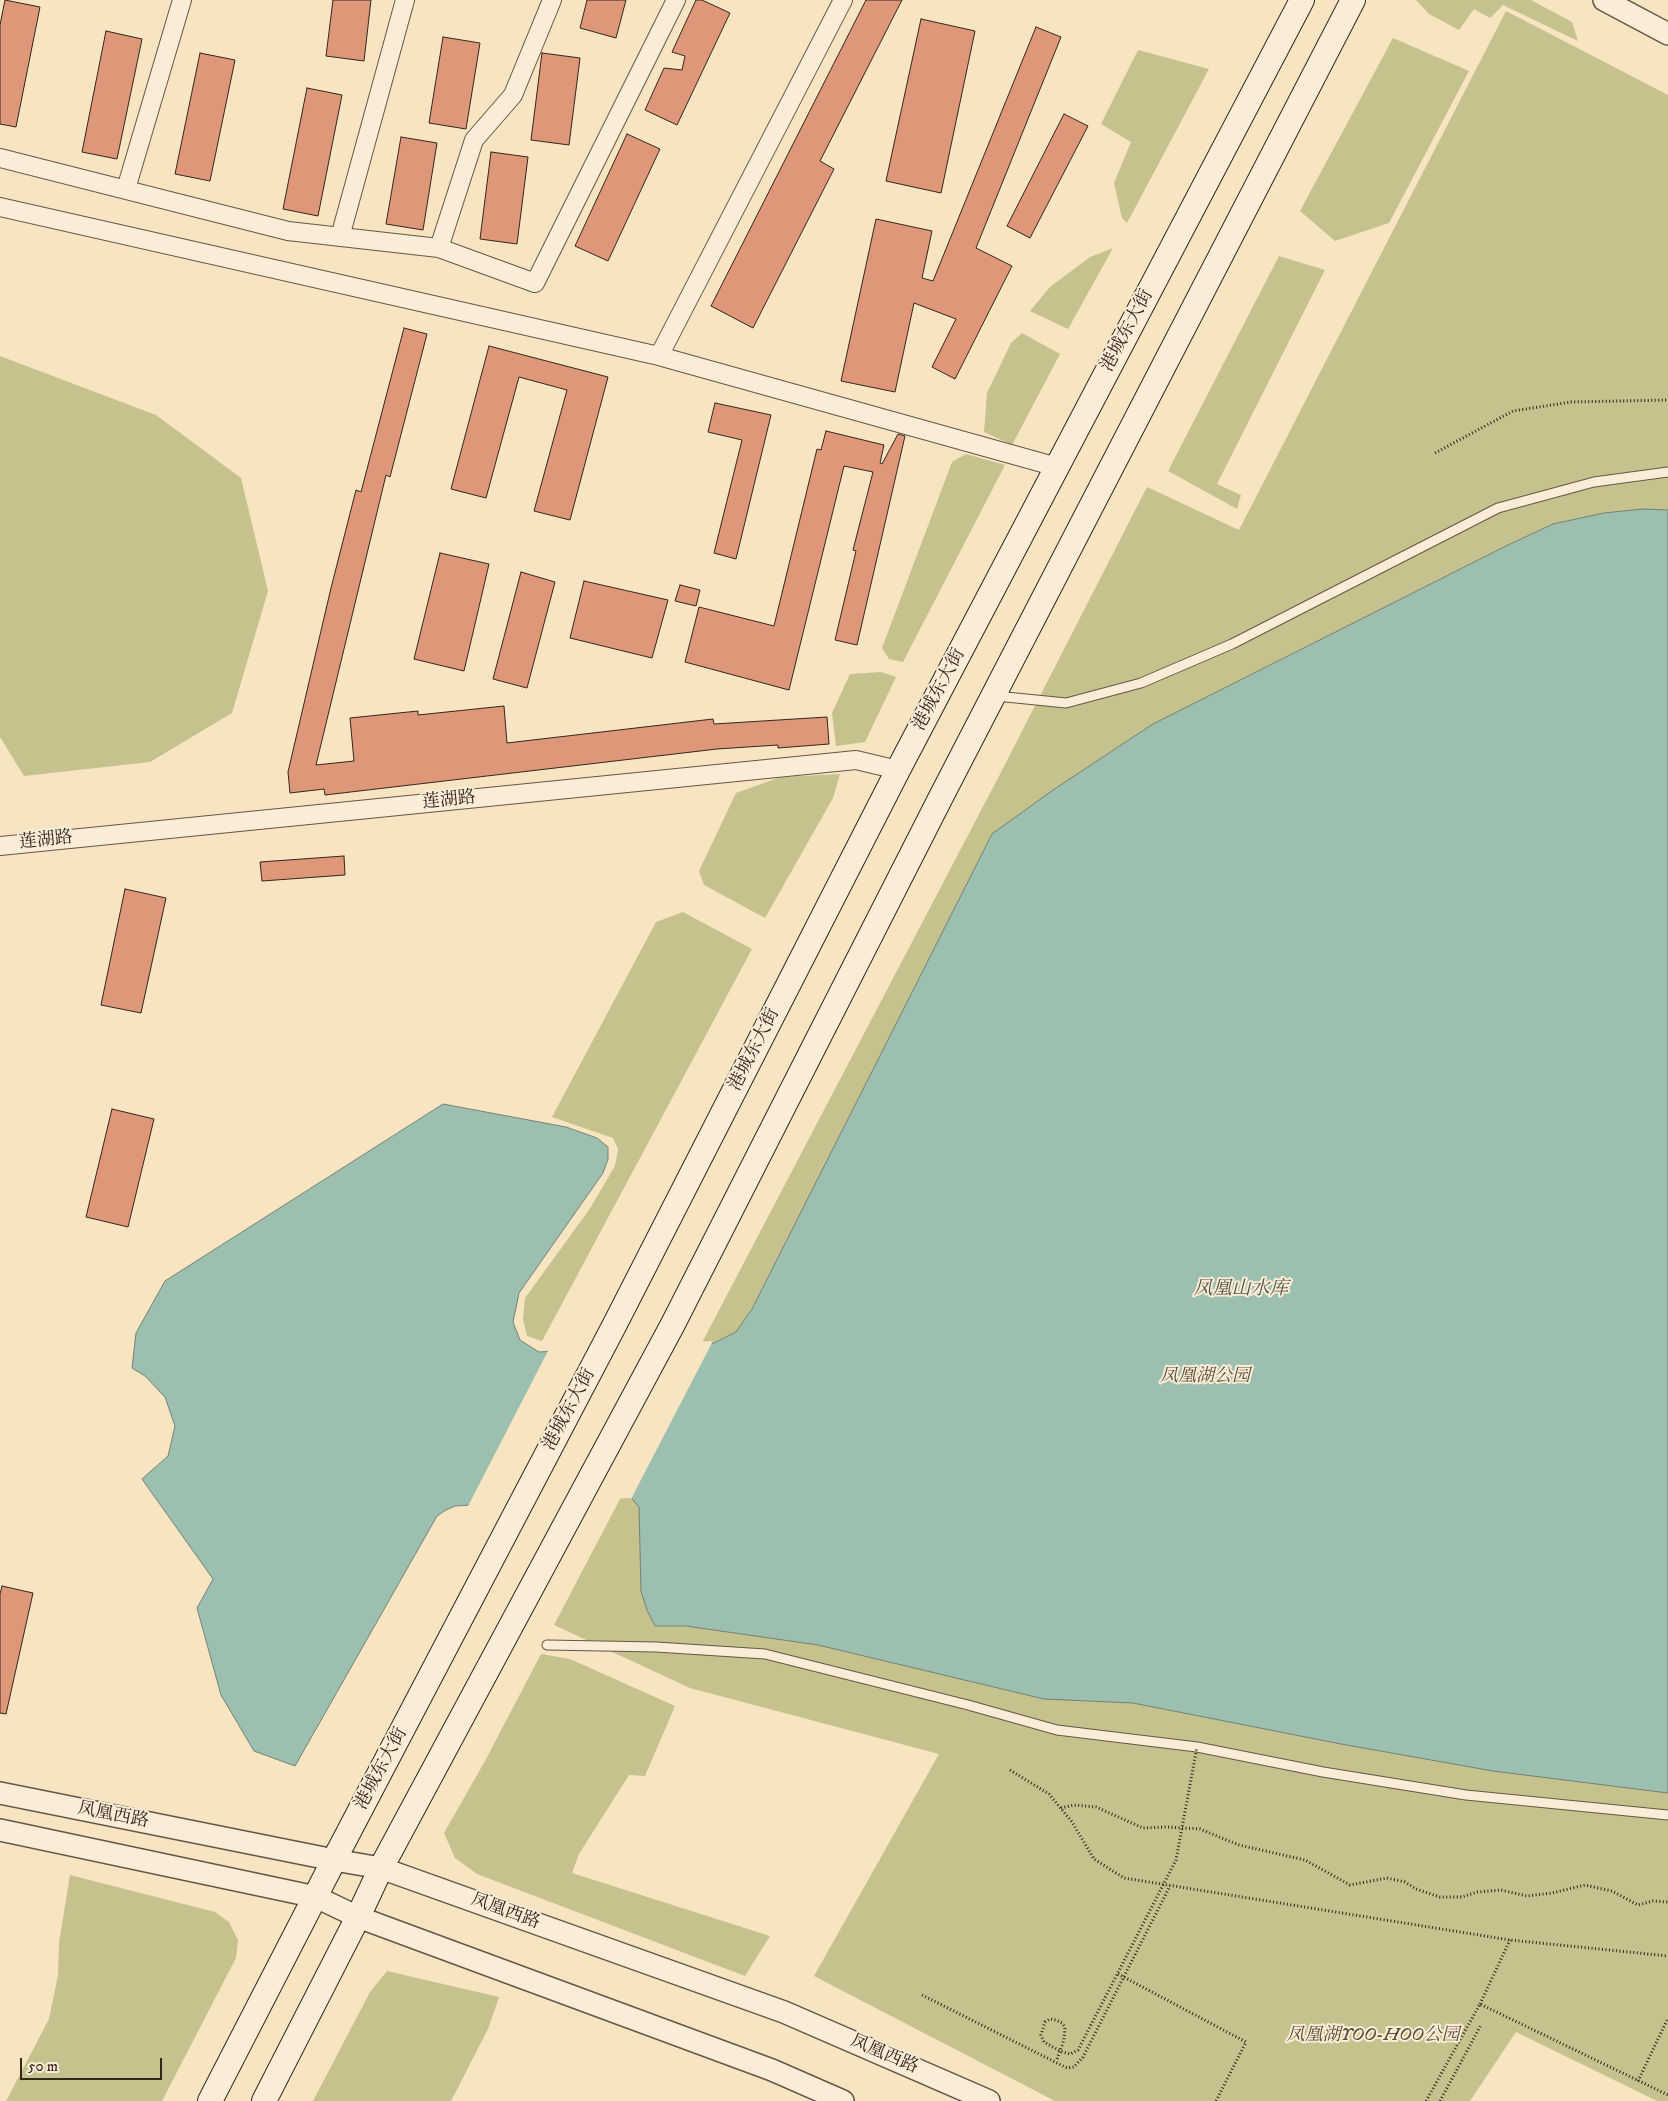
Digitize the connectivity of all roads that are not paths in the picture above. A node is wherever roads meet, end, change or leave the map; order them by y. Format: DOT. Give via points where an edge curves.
graph roads {
  1 [pos="182,0"];
  2 [pos="405,0"];
  3 [pos="552,0"];
  4 [pos="676,0"];
  5 [pos="843,0"];
  6 [pos="1302,0"];
  7 [pos="1353,0"];
  8 [pos="1604,0"];
  9 [pos="1668,34"];
  10 [pos="0,158"];
  11 [pos="126,189"];
  12 [pos="0,207"];
  13 [pos="340,237"];
  14 [pos="439,248"];
  15 [pos="660,356"];
  16 [pos="1057,467"];
  17 [pos="1668,472"];
  18 [pos="993,696"];
  19 [pos="898,770"];
  20 [pos="0,846"];
  21 [pos="547,1645"];
  22 [pos="0,1793"];
  23 [pos="1668,1815"];
  24 [pos="0,1830"];
  25 [pos="334,1860"];
  26 [pos="381,1868"];
  27 [pos="316,1897"];
  28 [pos="358,1917"];
  29 [pos="210,2101"];
  30 [pos="264,2101"];
  31 [pos="843,2101"];
  32 [pos="989,2101"];
  1 -- 11 [label="street"];
  2 -- 13 [label="street"];
  3 -- 14 [label="street" via="513,95 474,140"];
  4 -- 14 [label="street" via="535,283"];
  5 -- 15 [label="street"];
  6 -- 16 [label="main road, 港城东大街"];
  7 -- 18 [label="main road"];
  8 -- 9 [label="street"];
  10 -- 11 [label="street"];
  11 -- 13 [label="street" via="288,231"];
  12 -- 15 [label="street"];
  13 -- 14 [label="street"];
  15 -- 16 [label="street"];
  16 -- 19 [label="main road, 港城东大街"];
  17 -- 18 [label="lane" via="1594,482 1498,508 1232,644 1141,684 1066,703"];
  18 -- 26 [label="main road" via="673,1324"];
  19 -- 20 [label="street, 莲湖路" via="856,760"];
  19 -- 25 [label="main road, 港城东大街" via="614,1326"];
  21 -- 23 [label="lane" via="765,1654 1057,1730 1197,1747 1466,1795"];
  22 -- 25 [label="street, 凤凰西路"];
  24 -- 27 [label="street, 凤凰西路"];
  25 -- 26 [label="street, 凤凰西路"];
  25 -- 27 [label="main road, 港城东大街"];
  26 -- 28 [label="main road"];
  26 -- 32 [label="street, 凤凰西路" via="784,2012"];
  27 -- 28 [label="street, 凤凰西路"];
  27 -- 29 [label="main road, 港城东大街"];
  28 -- 30 [label="main road"];
  28 -- 31 [label="street, 凤凰西路" via="772,2070"];
}
